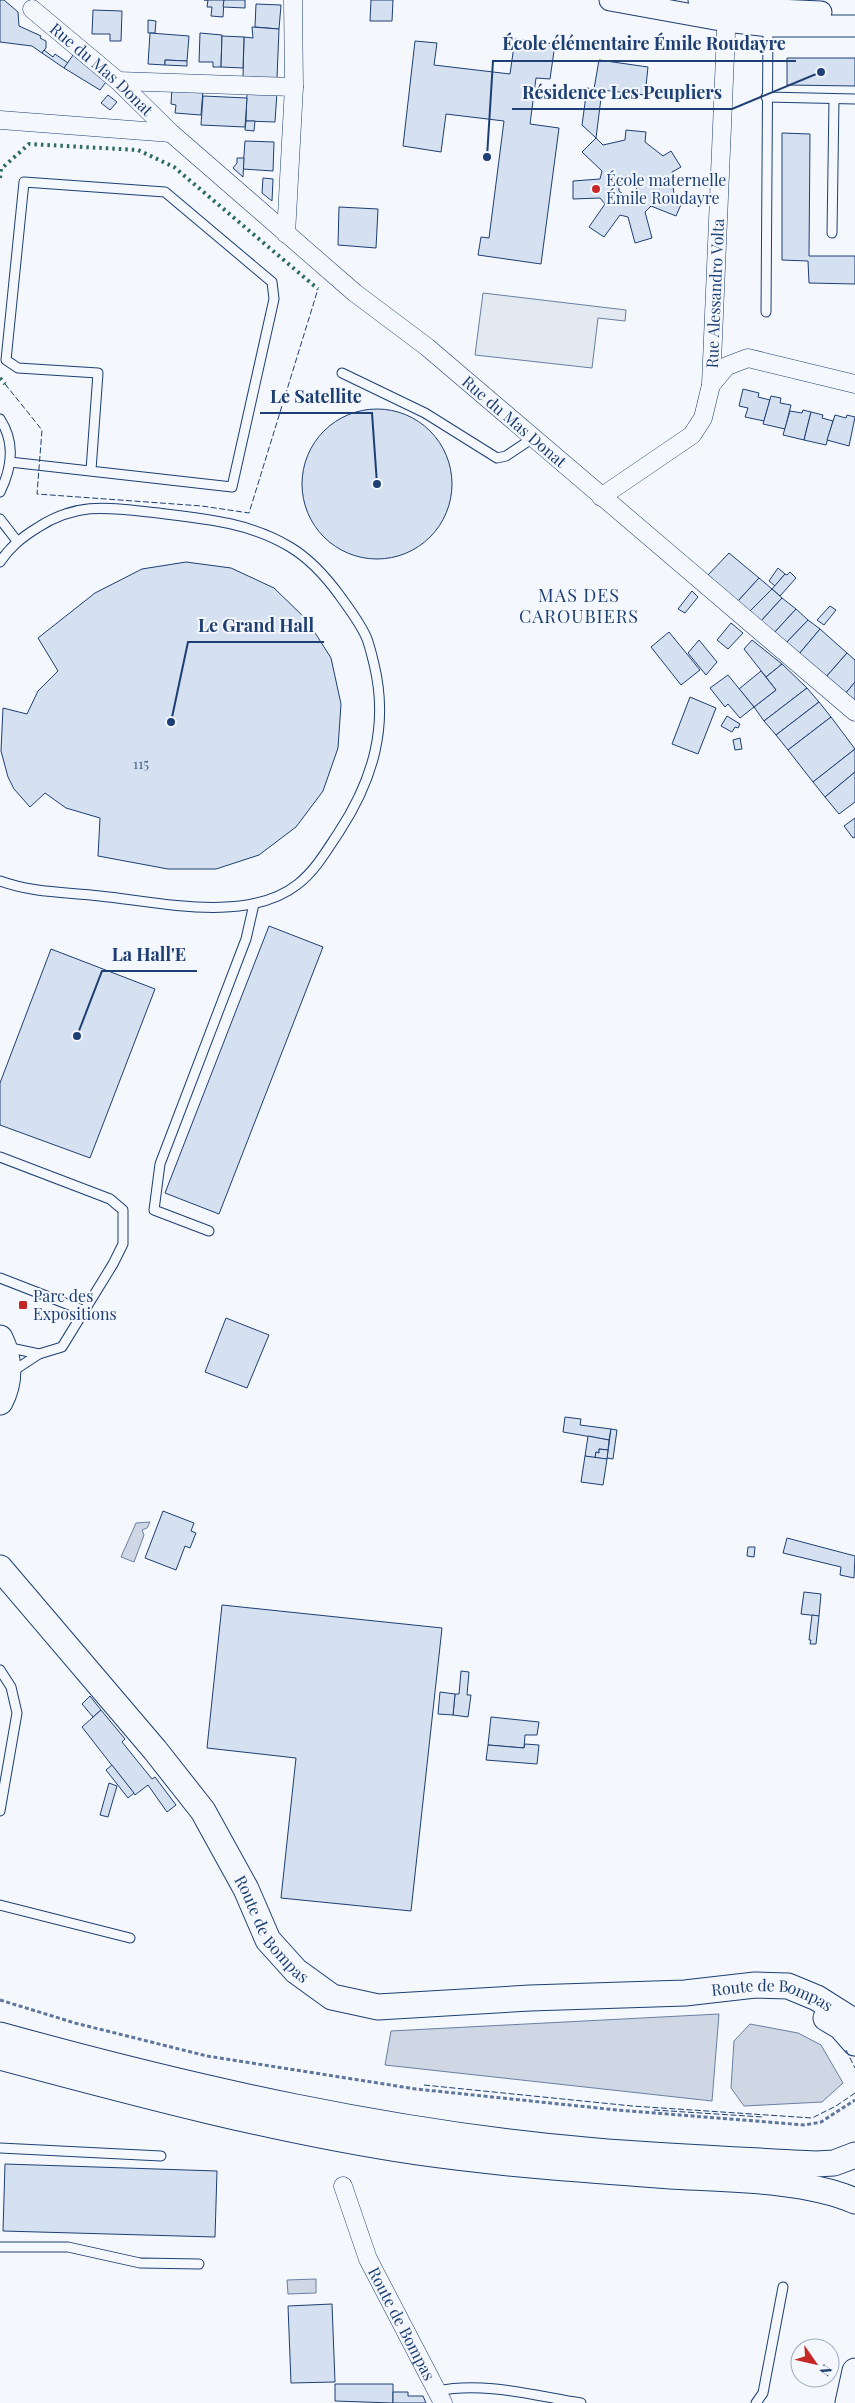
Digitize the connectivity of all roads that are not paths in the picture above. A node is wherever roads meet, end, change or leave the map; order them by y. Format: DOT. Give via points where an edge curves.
graph roads {
  1 [pos="294,0"];
  2 [pos="610,0"];
  3 [pos="714,8"];
  4 [pos="32,9"];
  5 [pos="855,13"];
  6 [pos="768,26"];
  7 [pos="855,26"];
  8 [pos="118,81"];
  9 [pos="294,87"];
  10 [pos="766,97"];
  11 [pos="834,99"];
  12 [pos="855,99"];
  13 [pos="0,120"];
  14 [pos="171,133"];
  15 [pos="832,233"];
  16 [pos="286,234"];
  17 [pos="766,312"];
  18 [pos="342,373"];
  19 [pos="855,384"];
  20 [pos="711,385"];
  21 [pos="0,419"];
  22 [pos="533,438"];
  23 [pos="10,462"];
  24 [pos="91,470"];
  25 [pos="0,492"];
  26 [pos="600,496"];
  27 [pos="0,519"];
  28 [pos="17,541"];
  29 [pos="0,562"];
  30 [pos="855,712"];
  31 [pos="0,881"];
  32 [pos="254,904"];
  33 [pos="0,1157"];
  34 [pos="209,1231"];
  35 [pos="0,1278"];
  36 [pos="85,1310"];
  37 [pos="2,1342"];
  38 [pos="39,1354"];
  39 [pos="8,1374"];
  40 [pos="0,1402"];
  41 [pos="1,1571"];
  42 [pos="0,1670"];
  43 [pos="0,1811"];
  44 [pos="0,1905"];
  45 [pos="130,1938"];
  46 [pos="685,1993"];
  47 [pos="855,2022"];
  48 [pos="0,2035"];
  49 [pos="855,2043"];
  50 [pos="0,2057"];
  51 [pos="0,2148"];
  52 [pos="855,2155"];
  53 [pos="161,2156"];
  54 [pos="343,2186"];
  55 [pos="855,2201"];
  56 [pos="0,2247"];
  57 [pos="199,2264"];
  58 [pos="783,2287"];
  59 [pos="855,2371"];
  60 [pos="440,2397"];
  61 [pos="581,2403"];
  62 [pos="756,2403"];
  63 [pos="848,2403"];
  1 -- 9 [label="street"];
  2 -- 3 [label="street"];
  3 -- 5 [label="street"];
  3 -- 6 [label="street"];
  3 -- 20 [label="street, Rue Alessandro Volta"];
  4 -- 8 [label="street, Rue du Mas Donat"];
  6 -- 7 [label="street"];
  6 -- 10 [label="lane"];
  8 -- 9 [label="street"];
  8 -- 14 [label="street, Rue du Mas Donat"];
  9 -- 16 [label="street"];
  10 -- 11 [label="lane"];
  10 -- 17 [label="lane"];
  11 -- 12 [label="lane"];
  11 -- 15 [label="lane"];
  13 -- 14 [label="street, Rue du Mas Donat"];
  14 -- 16 [label="street, Rue du Mas Donat"];
  16 -- 22 [label="street, Rue du Mas Donat" via="356,293 428,347"];
  18 -- 22 [label="lane" via="425,413 497,458 506,456"];
  19 -- 20 [label="street" via="748,358 726,366"];
  20 -- 26 [label="street, Rue Alessandro Volta" via="703,418 692,435"];
  21 -- 23 [label="lane" via="10,443"];
  22 -- 26 [label="street, Rue du Mas Donat"];
  23 -- 24 [label="lane"];
  23 -- 25 [label="lane"];
  24 -- 24 [label="lane" via="232,487 274,299 272,282 165,192 24,182 6,360 18,368 98,373"];
  26 -- 30 [label="street, Rue du Mas Donat"];
  27 -- 28 [label="lane"];
  28 -- 29 [label="lane"];
  28 -- 32 [label="lane" via="48,520 75,509 107,507 213,520 257,530 292,548 326,576 349,608 368,640 377,678 381,721 374,755 363,789 321,859 297,885"];
  31 -- 32 [label="lane" via="36,891 206,908"];
  32 -- 34 [label="lane" via="246,939 160,1164 154,1210"];
  33 -- 36 [label="lane" via="110,1200 123,1210 123,1244"];
  35 -- 36 [label="lane"];
  36 -- 38 [label="lane" via="62,1348"];
  37 -- 38 [label="lane"];
  37 -- 39 [label="main road"];
  38 -- 39 [label="lane"];
  39 -- 40 [label="main road"];
  41 -- 46 [label="main road, Route de Bompas" via="155,1750 203,1812 246,1889 268,1940 296,1972 332,1997 378,2007"];
  42 -- 43 [label="lane" via="11,1687 17,1713"];
  44 -- 45 [label="lane"];
  46 -- 47 [label="main road, Route de Bompas" via="755,1985 788,1986 817,1998"];
  46 -- 49 [label="main road, Route de Bompas" via="785,2002 814,2011 841,2027"];
  48 -- 52 [label="main road" via="282,2106 435,2131 595,2151 807,2164 834,2162"];
  50 -- 55 [label="main road" via="252,2122 418,2152 594,2171 759,2182 834,2194"];
  51 -- 53 [label="lane"];
  54 -- 60 [label="street, Route de Bompas" via="368,2259"];
  56 -- 57 [label="lane" via="68,2247 140,2262"];
  58 -- 62 [label="lane" via="764,2393"];
  59 -- 63 [label="main road"];
  60 -- 61 [label="lane" via="454,2387 489,2388"];
}
